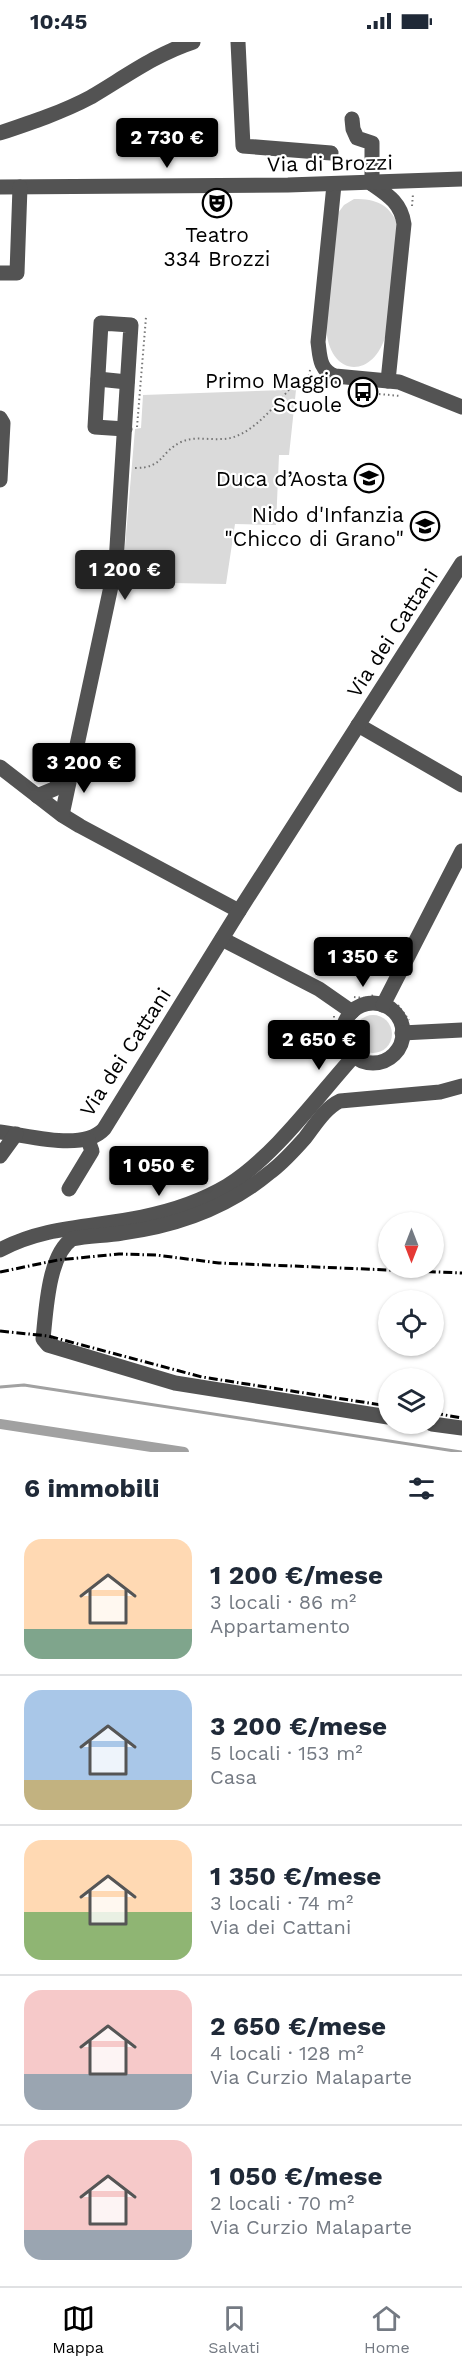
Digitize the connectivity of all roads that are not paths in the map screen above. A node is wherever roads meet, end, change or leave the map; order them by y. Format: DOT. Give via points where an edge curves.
graph roads {
  1 [pos="193,42"];
  2 [pos="238,42"];
  3 [pos="352,119"];
  4 [pos="0,133"];
  5 [pos="331,153"];
  6 [pos="462,179"];
  7 [pos="334,184"];
  8 [pos="372,184"];
  9 [pos="0,187"];
  10 [pos="20,187"];
  11 [pos="1,273"];
  12 [pos="98,379"];
  13 [pos="388,381"];
  14 [pos="128,382"];
  15 [pos="462,407"];
  16 [pos="0,418"];
  17 [pos="129,428"];
  18 [pos="0,480"];
  19 [pos="462,563"];
  20 [pos="358,725"];
  21 [pos="73,766"];
  22 [pos="0,767"];
  23 [pos="462,785"];
  24 [pos="37,796"];
  25 [pos="62,814"];
  26 [pos="462,851"];
  27 [pos="239,911"];
  28 [pos="222,939"];
  29 [pos="380,999"];
  30 [pos="352,1004"];
  31 [pos="462,1030"];
  32 [pos="402,1033"];
  33 [pos="354,1056"];
  34 [pos="462,1086"];
  35 [pos="0,1132"];
  36 [pos="16,1134"];
  37 [pos="88,1140"];
  38 [pos="0,1156"];
  39 [pos="69,1189"];
  40 [pos="0,1250"];
  41 [pos="378,1415"];
  42 [pos="444,1426"];
  43 [pos="462,1428"];
  1 -- 4 [label="street" via="155,57 89,98"];
  2 -- 5 [label="street" via="243,146"];
  3 -- 8 [label="street" via="357,138 372,143"];
  6 -- 8 [label="street, Via di Brozzi"];
  7 -- 8 [label="street, Via di Brozzi"];
  7 -- 10 [label="street, Via di Brozzi"];
  7 -- 13 [label="street" via="318,342 321,363 330,374"];
  8 -- 13 [label="street" via="396,203 404,224"];
  9 -- 10 [label="street, Via di Brozzi"];
  10 -- 11 [label="street" via="16,273"];
  12 -- 14 [label="street"];
  12 -- 14 [label="street" via="101,323 131,325"];
  12 -- 17 [label="street" via="95,427"];
  13 -- 15 [label="street"];
  14 -- 17 [label="street"];
  16 -- 18 [label="street"];
  17 -- 21 [label="street" via="114,572"];
  19 -- 20 [label="street, Via dei Cattani"];
  20 -- 23 [label="street, Via dei Cattani"];
  20 -- 27 [label="street, Via dei Cattani"];
  21 -- 24 [label="street" via="59,785"];
  21 -- 25 [label="street"];
  22 -- 24 [label="street"];
  24 -- 25 [label="street"];
  25 -- 27 [label="street"];
  26 -- 29 [label="street"];
  27 -- 28 [label="street, Via dei Cattani"];
  28 -- 30 [label="street"];
  28 -- 37 [label="street, Via dei Cattani" via="108,1123"];
  29 -- 30 [label="street"];
  29 -- 32 [label="street" via="397,1016"];
  30 -- 33 [label="street" via="343,1033"];
  31 -- 32 [label="street"];
  32 -- 33 [label="street" via="398,1049 385,1060 370,1062"];
  33 -- 40 [label="street" via="259,1161 228,1185 182,1207 141,1218 39,1234"];
  34 -- 41 [label="street" via="440,1092 340,1101 330,1107 288,1157 235,1196 170,1224 72,1239 51,1274 43,1339 48,1345 175,1383"];
  35 -- 36 [label="street, Via dei Cattani"];
  36 -- 37 [label="street, Via dei Cattani"];
  36 -- 38 [label="street"];
  37 -- 39 [label="street" via="92,1151"];
  42 -- 43 [label="street"];
}
